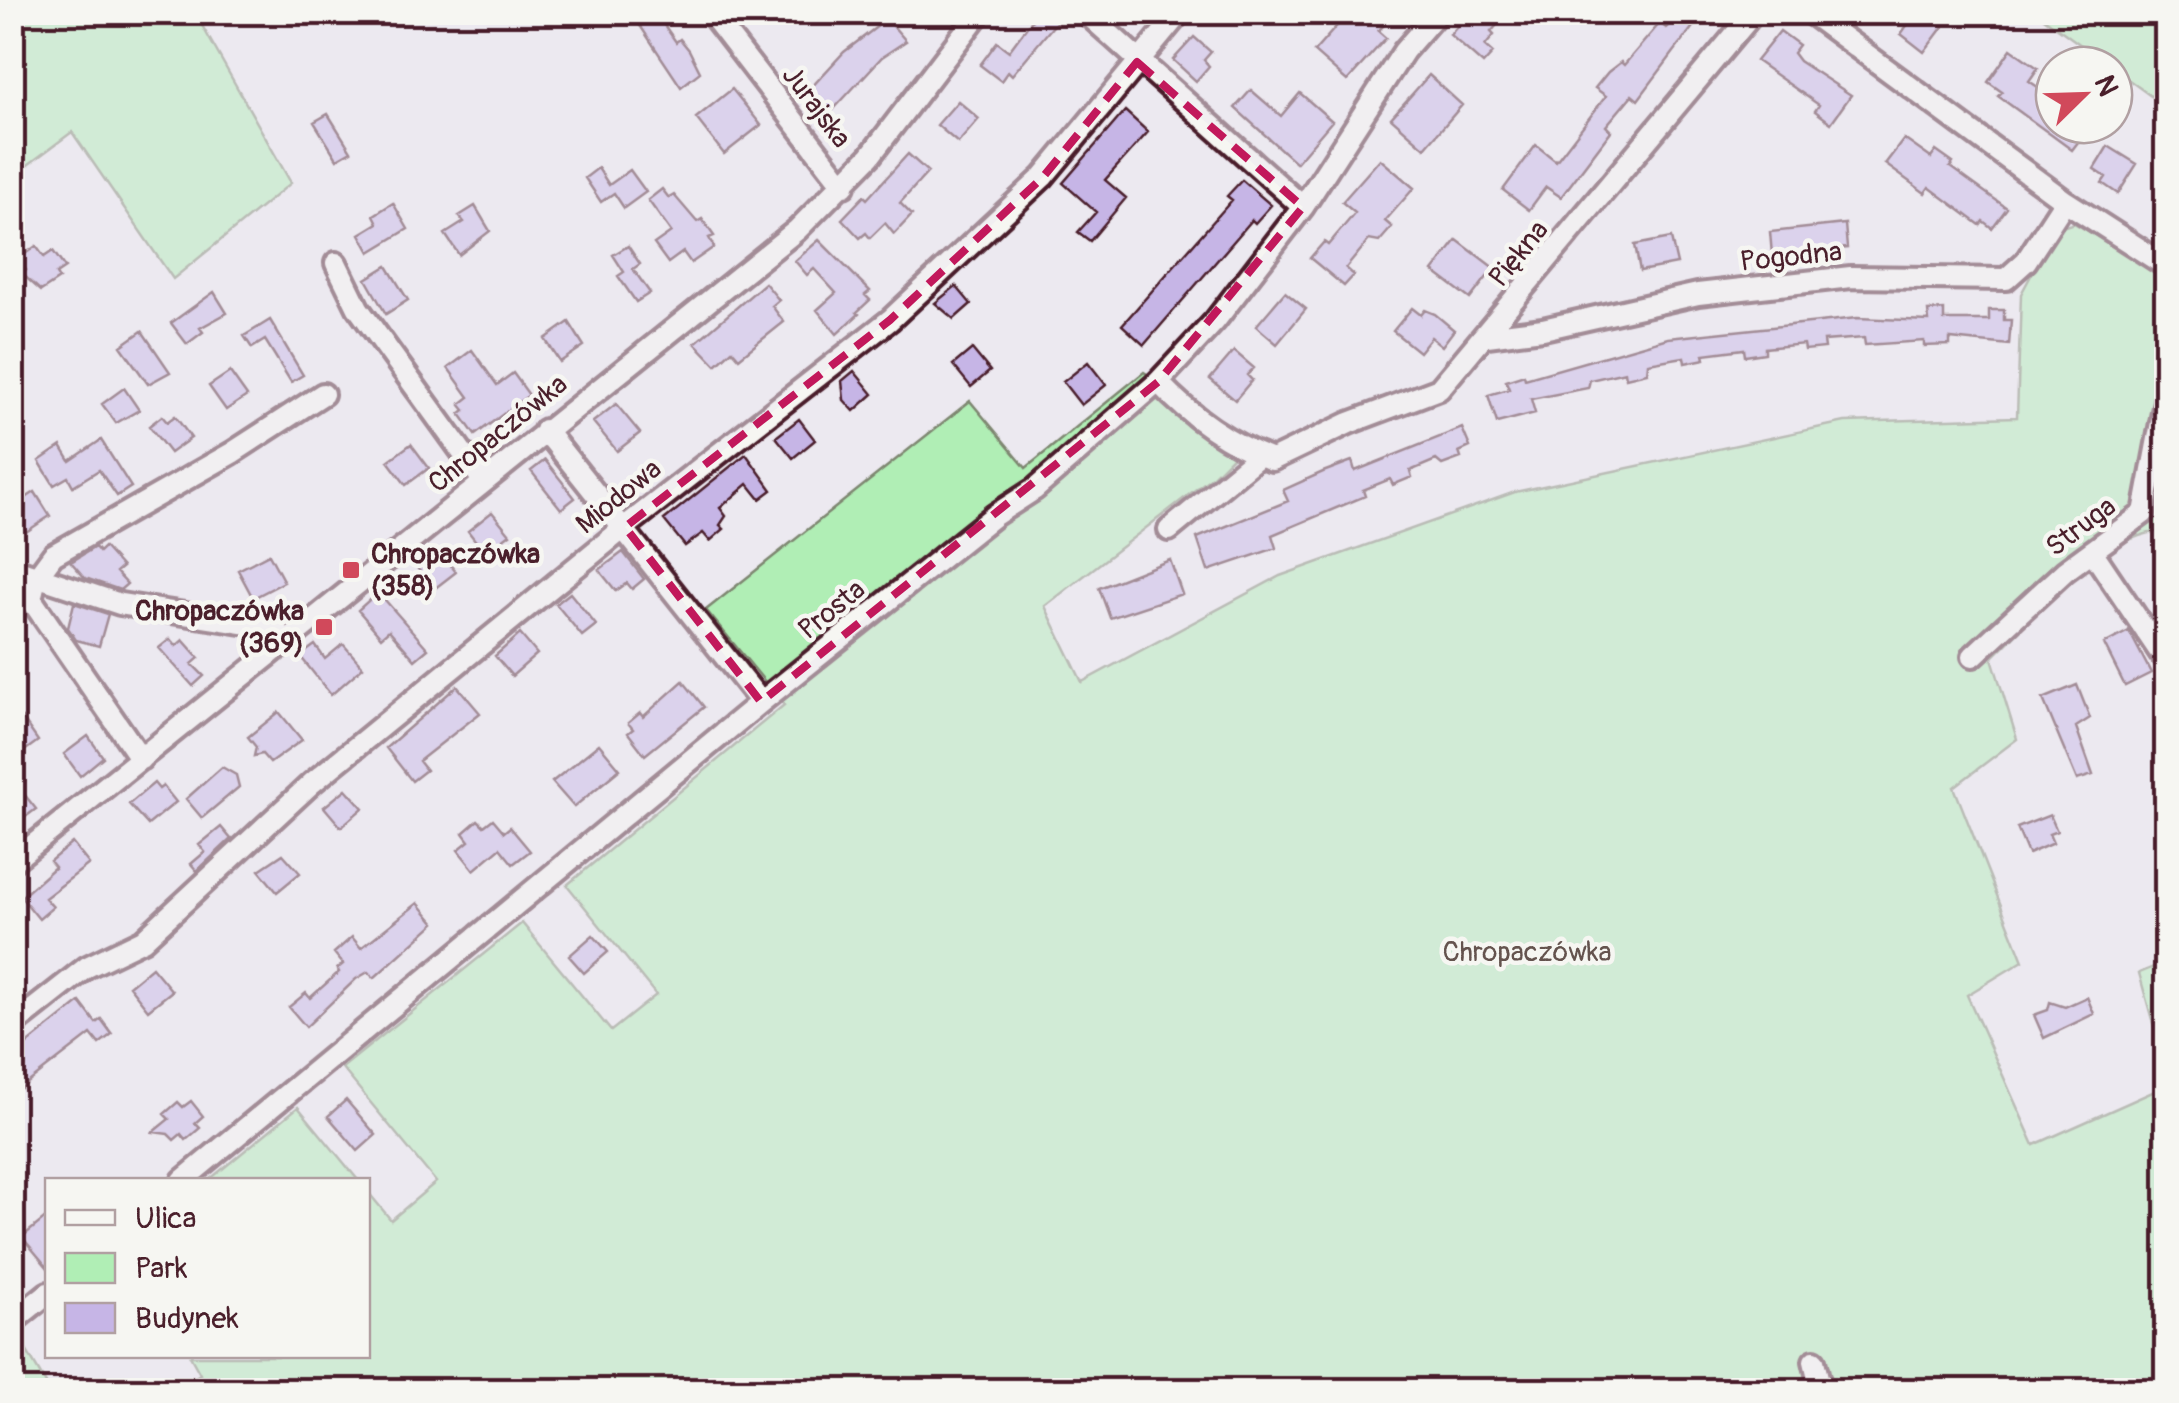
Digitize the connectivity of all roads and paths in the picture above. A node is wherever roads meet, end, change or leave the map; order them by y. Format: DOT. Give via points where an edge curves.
graph roads {
  1 [pos="710,12"];
  2 [pos="980,12"];
  3 [pos="1084,12"];
  4 [pos="1180,12"];
  5 [pos="1438,12"];
  6 [pos="1754,12"];
  7 [pos="1810,12"];
  8 [pos="1137,62"];
  9 [pos="844,186"];
  10 [pos="2065,201"];
  11 [pos="1303,207"];
  12 [pos="336,263"];
  13 [pos="2165,268"];
  14 [pos="1487,336"];
  15 [pos="1158,382"];
  16 [pos="323,394"];
  17 [pos="2165,407"];
  18 [pos="545,430"];
  19 [pos="1266,457"];
  20 [pos="483,481"];
  21 [pos="625,527"];
  22 [pos="1169,530"];
  23 [pos="2092,551"];
  24 [pos="12,568"];
  25 [pos="36,578"];
  26 [pos="284,641"];
  27 [pos="1973,656"];
  28 [pos="2166,661"];
  29 [pos="761,702"];
  30 [pos="141,759"];
  31 [pos="12,862"];
  32 [pos="12,1026"];
  33 [pos="185,1178"];
  34 [pos="45,1295"];
  35 [pos="12,1322"];
  36 [pos="1814,1361"];
  37 [pos="1821,1390"];
  1 -- 9 [label="street, Jurajska"];
  2 -- 9 [label="street, Chropaczówka"];
  3 -- 8 [label="street"];
  4 -- 8 [label="street, Miodowa"];
  5 -- 11 [label="street, Prosta" via="1404,51"];
  6 -- 14 [label="street, Piękna"];
  7 -- 10 [label="street"];
  8 -- 11 [label="street"];
  8 -- 21 [label="street, Miodowa" via="1043,177 890,320"];
  9 -- 18 [label="street, Chropaczówka"];
  10 -- 13 [label="street"];
  10 -- 14 [label="street, Pogodna" via="2006,279 1851,278 1698,294"];
  11 -- 15 [label="street, Prosta"];
  12 -- 20 [label="street" via="386,350"];
  14 -- 19 [label="street, Piękna" via="1439,389"];
  15 -- 19 [label="street" via="1240,447"];
  15 -- 29 [label="street, Prosta" via="1035,489"];
  16 -- 25 [label="street" via="52,555"];
  17 -- 23 [label="street, Struga" via="2144,513"];
  18 -- 20 [label="street, Chropaczówka"];
  18 -- 21 [label="street"];
  19 -- 22 [label="street, Piękna"];
  20 -- 26 [label="street, Chropaczówka"];
  21 -- 29 [label="street"];
  21 -- 32 [label="street, Miodowa" via="312,783 143,940 87,968"];
  23 -- 27 [label="street, Struga"];
  23 -- 28 [label="street"];
  24 -- 25 [label="street"];
  25 -- 26 [label="street" via="120,604 274,628"];
  25 -- 30 [label="street" via="30,599 44,625"];
  26 -- 30 [label="street, Chropaczówka"];
  29 -- 33 [label="street, Prosta"];
  30 -- 31 [label="street, Chropaczówka"];
  34 -- 35 [label="street"];
  36 -- 37 [label="street"];
}
